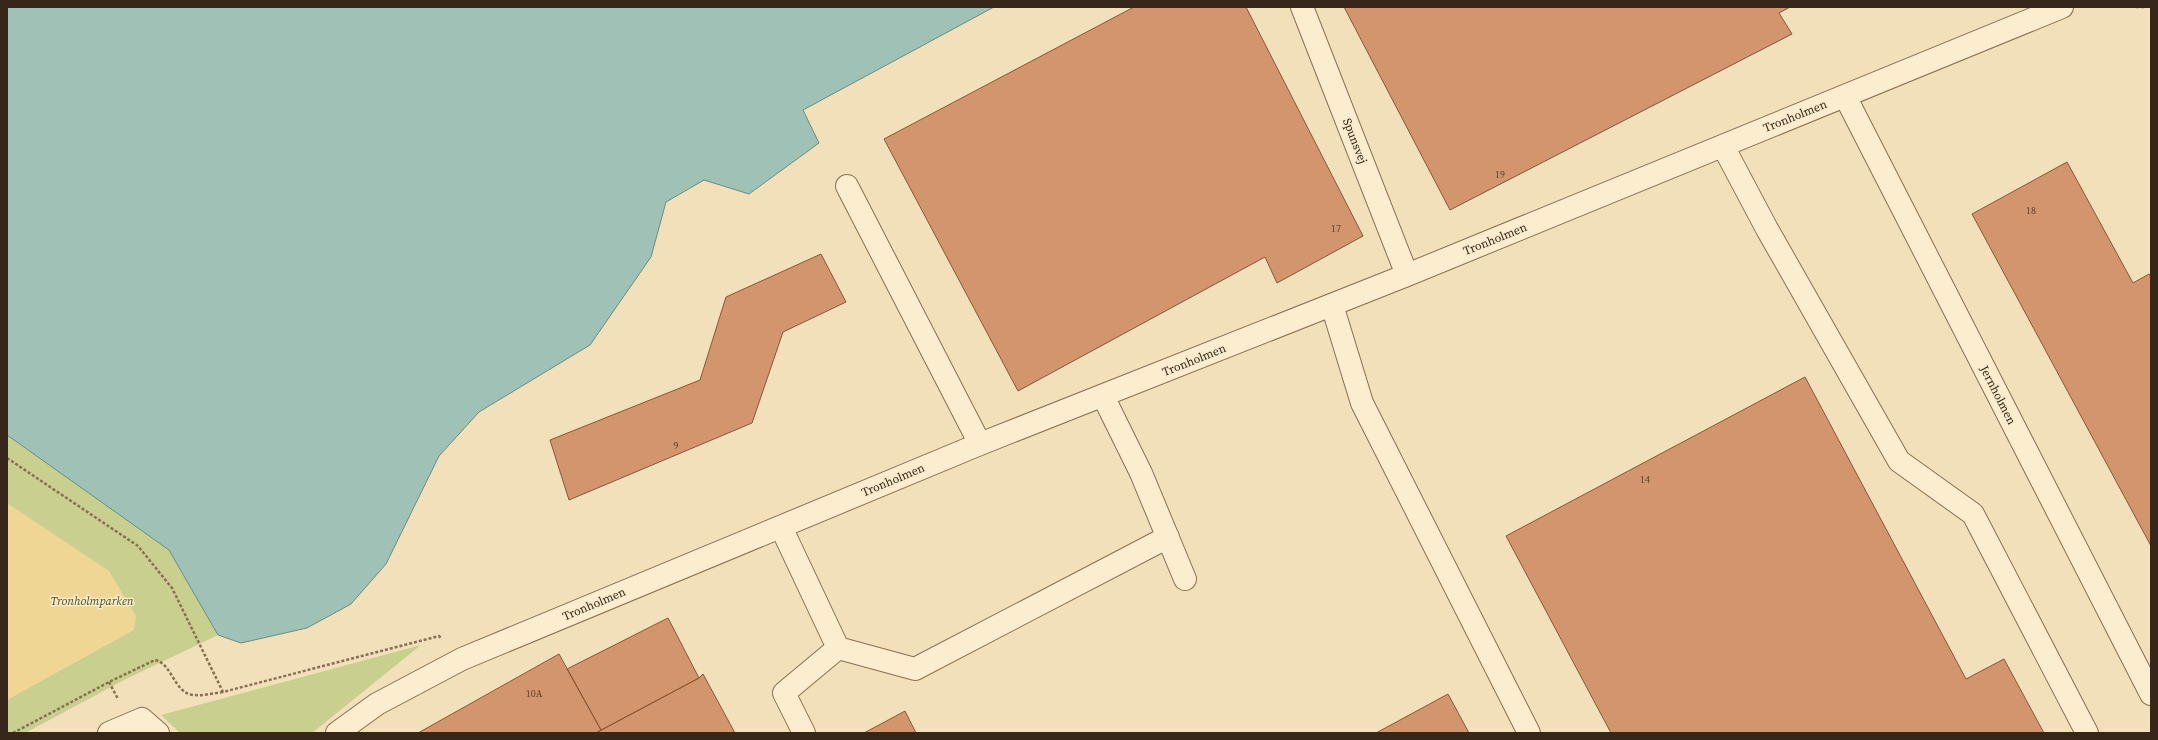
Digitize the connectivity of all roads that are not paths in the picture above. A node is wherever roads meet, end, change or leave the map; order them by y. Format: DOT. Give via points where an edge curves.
graph roads {
  1 [pos="1302,7"];
  2 [pos="2062,7"];
  3 [pos="1845,96"];
  4 [pos="1723,146"];
  5 [pos="847,186"];
  6 [pos="1407,275"];
  7 [pos="1332,305"];
  8 [pos="1103,396"];
  9 [pos="980,444"];
  10 [pos="781,527"];
  11 [pos="1168,537"];
  12 [pos="1185,579"];
  13 [pos="838,648"];
  14 [pos="2151,694"];
  15 [pos="110,733"];
  16 [pos="158,733"];
  17 [pos="337,733"];
  18 [pos="804,733"];
  19 [pos="1529,733"];
  20 [pos="2087,733"];
  1 -- 6 [label="street, Spunsvej"];
  2 -- 3 [label="street, Tronholmen"];
  3 -- 4 [label="street, Tronholmen"];
  3 -- 14 [label="street, Jernholmen"];
  4 -- 6 [label="street, Tronholmen"];
  4 -- 20 [label="street" via="1766,229 1899,460 1973,514"];
  5 -- 9 [label="street"];
  6 -- 7 [label="street, Tronholmen"];
  7 -- 8 [label="street, Tronholmen"];
  7 -- 19 [label="street" via="1362,403"];
  8 -- 9 [label="street, Tronholmen"];
  8 -- 11 [label="street" via="1141,473"];
  9 -- 10 [label="street, Tronholmen"];
  10 -- 13 [label="street"];
  10 -- 17 [label="street, Tronholmen" via="462,659 377,704"];
  11 -- 12 [label="street"];
  11 -- 13 [label="street" via="915,669"];
  13 -- 18 [label="street" via="784,693"];
  15 -- 16 [label="street" via="142,719"];
}
